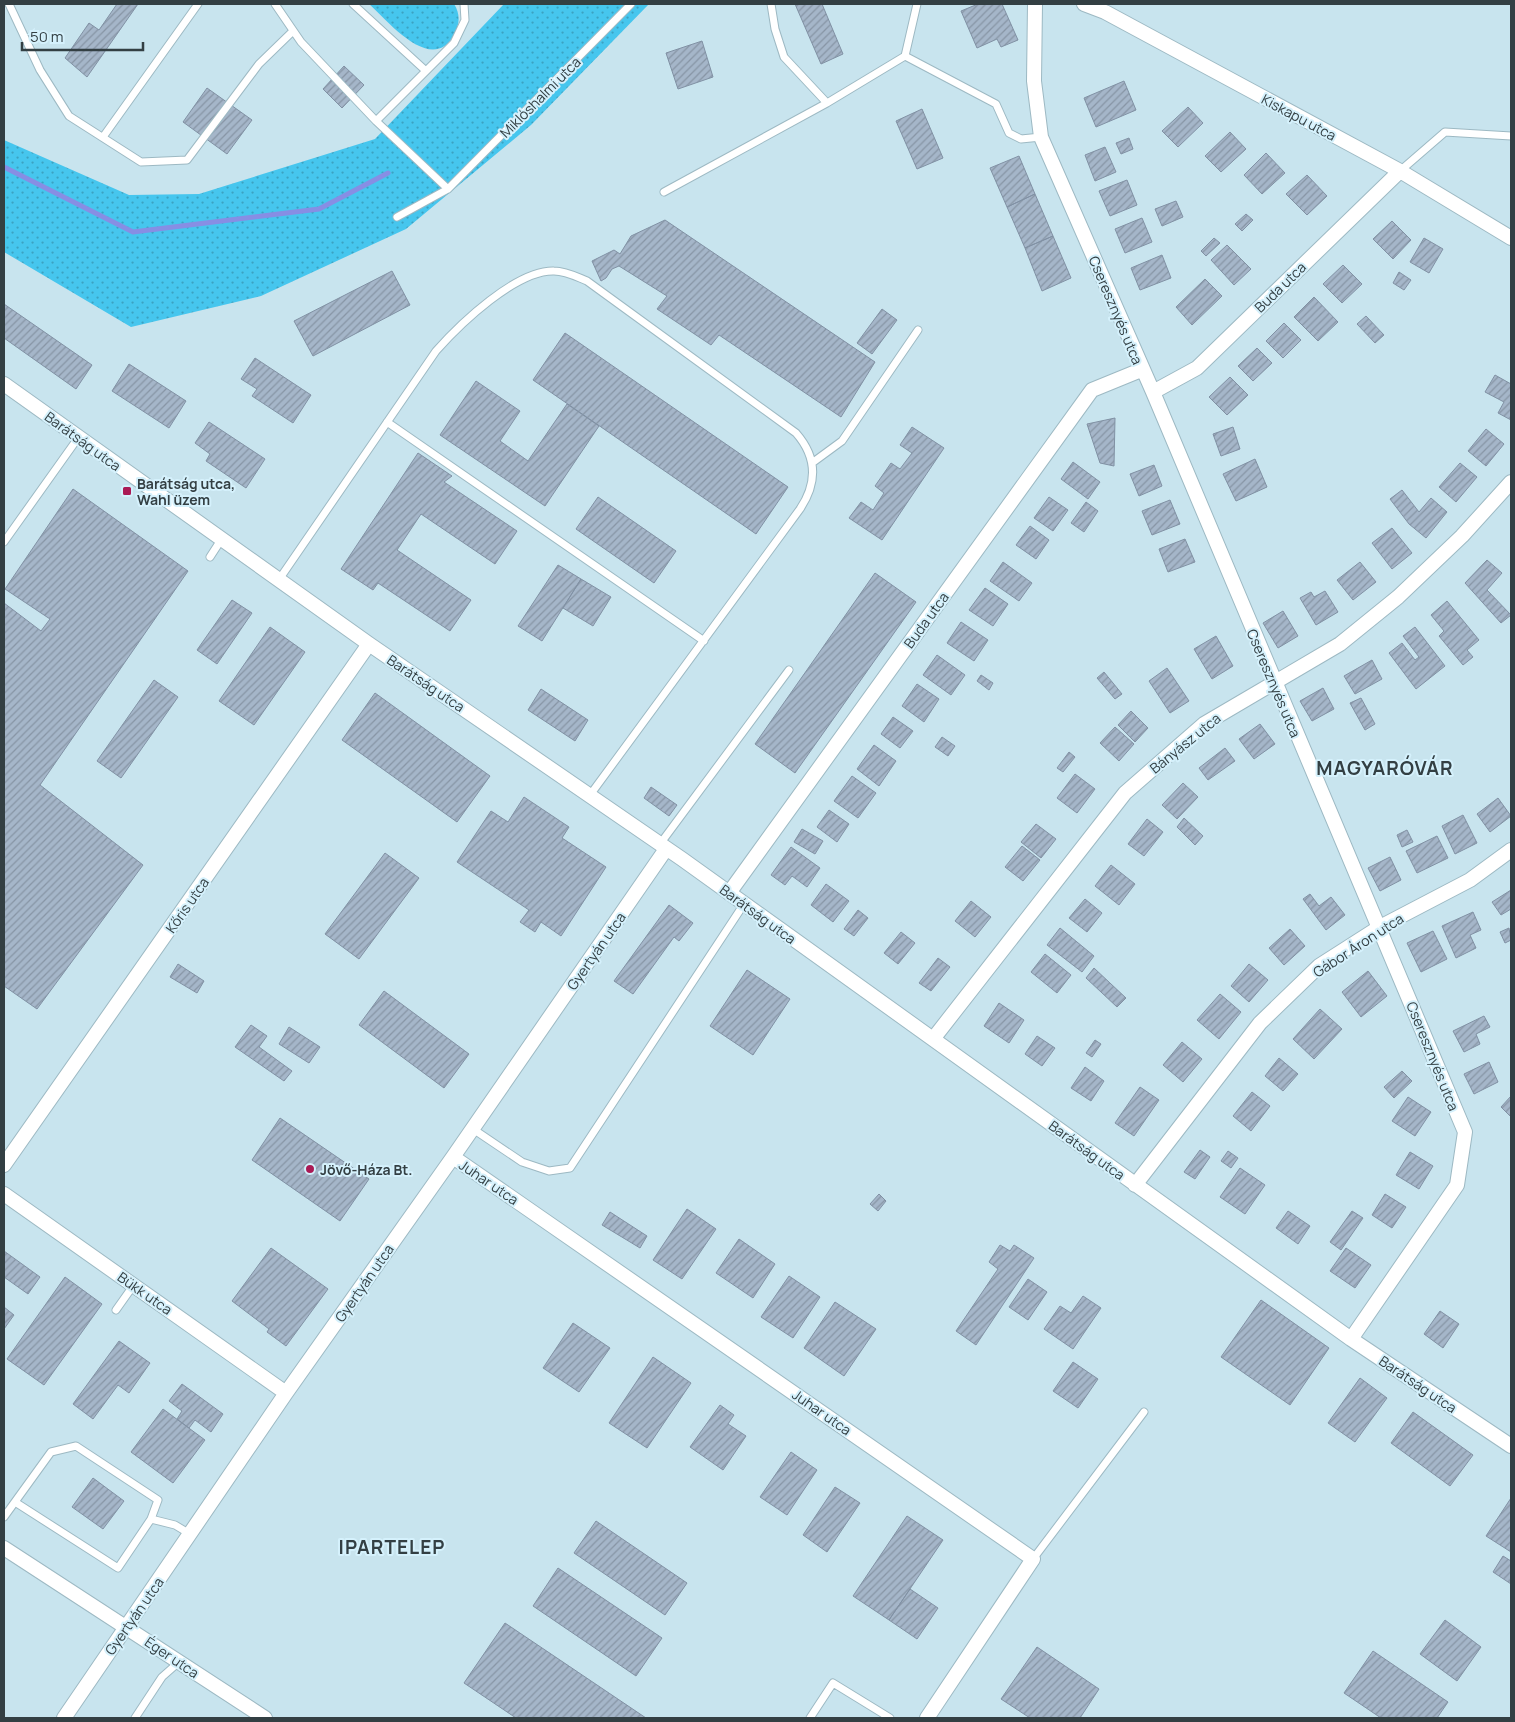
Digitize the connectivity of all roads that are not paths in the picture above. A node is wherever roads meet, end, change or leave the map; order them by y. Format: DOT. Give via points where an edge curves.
graph roads {
  1 [pos="9,4"];
  2 [pos="198,4"];
  3 [pos="275,4"];
  4 [pos="353,4"];
  5 [pos="464,4"];
  6 [pos="632,4"];
  7 [pos="770,4"];
  8 [pos="917,4"];
  9 [pos="1034,4"];
  10 [pos="1084,4"];
  11 [pos="294,31"];
  12 [pos="905,56"];
  13 [pos="426,70"];
  14 [pos="827,103"];
  15 [pos="376,121"];
  16 [pos="1511,136"];
  17 [pos="102,137"];
  18 [pos="1041,137"];
  19 [pos="1400,172"];
  20 [pos="448,189"];
  21 [pos="664,192"];
  22 [pos="398,217"];
  23 [pos="1511,238"];
  24 [pos="918,330"];
  25 [pos="1142,370"];
  26 [pos="4,384"];
  27 [pos="1152,392"];
  28 [pos="387,422"];
  29 [pos="78,438"];
  30 [pos="812,463"];
  31 [pos="1511,482"];
  32 [pos="222,540"];
  33 [pos="4,542"];
  34 [pos="210,557"];
  35 [pos="278,581"];
  36 [pos="704,641"];
  37 [pos="369,644"];
  38 [pos="789,670"];
  39 [pos="1273,682"];
  40 [pos="590,795"];
  41 [pos="663,847"];
  42 [pos="1511,850"];
  43 [pos="729,893"];
  44 [pos="744,904"];
  45 [pos="1380,927"];
  46 [pos="934,1039"];
  47 [pos="473,1129"];
  48 [pos="453,1157"];
  49 [pos="4,1165"];
  50 [pos="1135,1185"];
  51 [pos="4,1194"];
  52 [pos="134,1286"];
  53 [pos="116,1310"];
  54 [pos="1351,1339"];
  55 [pos="286,1392"];
  56 [pos="1144,1412"];
  57 [pos="1511,1446"];
  58 [pos="15,1502"];
  59 [pos="4,1517"];
  60 [pos="151,1520"];
  61 [pos="190,1535"];
  62 [pos="4,1548"];
  63 [pos="1033,1559"];
  64 [pos="128,1628"];
  65 [pos="179,1662"];
  66 [pos="64,1718"];
  67 [pos="135,1718"];
  68 [pos="265,1718"];
  69 [pos="810,1718"];
  70 [pos="890,1718"];
  71 [pos="928,1718"];
  1 -- 17 [label="lane" via="40,70 70,116"];
  2 -- 17 [label="lane"];
  3 -- 11 [label="lane"];
  4 -- 13 [label="lane"];
  5 -- 13 [label="lane" via="463,28 454,43"];
  6 -- 20 [label="lane, Miklóshalmi utca"];
  7 -- 14 [label="lane" via="784,57"];
  8 -- 12 [label="lane"];
  9 -- 18 [label="street, Cseresznyés utca" via="1034,82"];
  10 -- 19 [label="street, Kiskapu utca" via="1105,12"];
  11 -- 15 [label="lane"];
  11 -- 17 [label="lane" via="259,64 187,160 141,162"];
  12 -- 14 [label="lane"];
  12 -- 18 [label="lane" via="996,104 1009,133 1022,139"];
  13 -- 15 [label="lane"];
  14 -- 21 [label="lane"];
  15 -- 20 [label="lane"];
  16 -- 19 [label="lane" via="1445,132"];
  18 -- 25 [label="street, Cseresznyés utca"];
  19 -- 23 [label="street, Kiskapu utca"];
  19 -- 27 [label="street, Buda utca" via="1197,368"];
  20 -- 22 [label="lane, Miklóshalmi utca"];
  24 -- 30 [label="lane" via="842,440"];
  25 -- 27 [label="street, Cseresznyés utca"];
  25 -- 43 [label="street, Buda utca" via="1092,390"];
  26 -- 29 [label="street, Barátság utca"];
  27 -- 39 [label="street, Cseresznyés utca"];
  28 -- 30 [label="lane" via="436,351 457,327 522,280 554,271 587,281 796,433 807,445"];
  28 -- 35 [label="lane"];
  28 -- 36 [label="lane"];
  29 -- 32 [label="street, Barátság utca"];
  29 -- 33 [label="lane"];
  30 -- 36 [label="lane" via="810,494"];
  31 -- 39 [label="street, Bányász utca" via="1462,536 1398,597 1340,644"];
  32 -- 34 [label="lane"];
  32 -- 35 [label="street, Barátság utca"];
  35 -- 37 [label="street, Barátság utca"];
  36 -- 40 [label="lane"];
  37 -- 40 [label="street, Barátság utca"];
  37 -- 49 [label="street, Kőris utca"];
  38 -- 41 [label="lane"];
  39 -- 45 [label="street, Cseresznyés utca"];
  39 -- 46 [label="street, Bányász utca" via="1204,724 1125,793"];
  40 -- 41 [label="street, Barátság utca"];
  41 -- 43 [label="street, Barátság utca"];
  41 -- 47 [label="street, Gyertyán utca"];
  42 -- 45 [label="street, Gábor Áron utca" via="1470,880"];
  43 -- 44 [label="street, Barátság utca"];
  44 -- 46 [label="street, Barátság utca"];
  44 -- 47 [label="lane" via="570,1168 549,1171 522,1162"];
  45 -- 50 [label="street, Gábor Áron utca" via="1320,966 1260,1023"];
  45 -- 54 [label="street, Cseresznyés utca" via="1465,1132 1457,1185"];
  46 -- 50 [label="street, Barátság utca"];
  47 -- 48 [label="street, Gyertyán utca"];
  48 -- 55 [label="street, Gyertyán utca"];
  48 -- 63 [label="street, Juhar utca"];
  50 -- 54 [label="street, Barátság utca"];
  51 -- 52 [label="street, Bükk utca"];
  52 -- 53 [label="lane"];
  52 -- 55 [label="street, Bükk utca"];
  54 -- 57 [label="street, Barátság utca"];
  55 -- 61 [label="street, Gyertyán utca"];
  56 -- 63 [label="lane"];
  58 -- 59 [label="lane"];
  58 -- 60 [label="lane" via="118,1568"];
  58 -- 60 [label="lane" via="51,1452 76,1446 158,1500"];
  60 -- 61 [label="lane" via="175,1525"];
  61 -- 64 [label="street, Gyertyán utca"];
  62 -- 64 [label="street, Éger utca"];
  63 -- 71 [label="street"];
  64 -- 65 [label="street, Éger utca"];
  64 -- 66 [label="street, Gyertyán utca"];
  65 -- 67 [label="lane" via="162,1677"];
  65 -- 68 [label="street, Éger utca"];
  69 -- 70 [label="lane" via="833,1683"];
}
